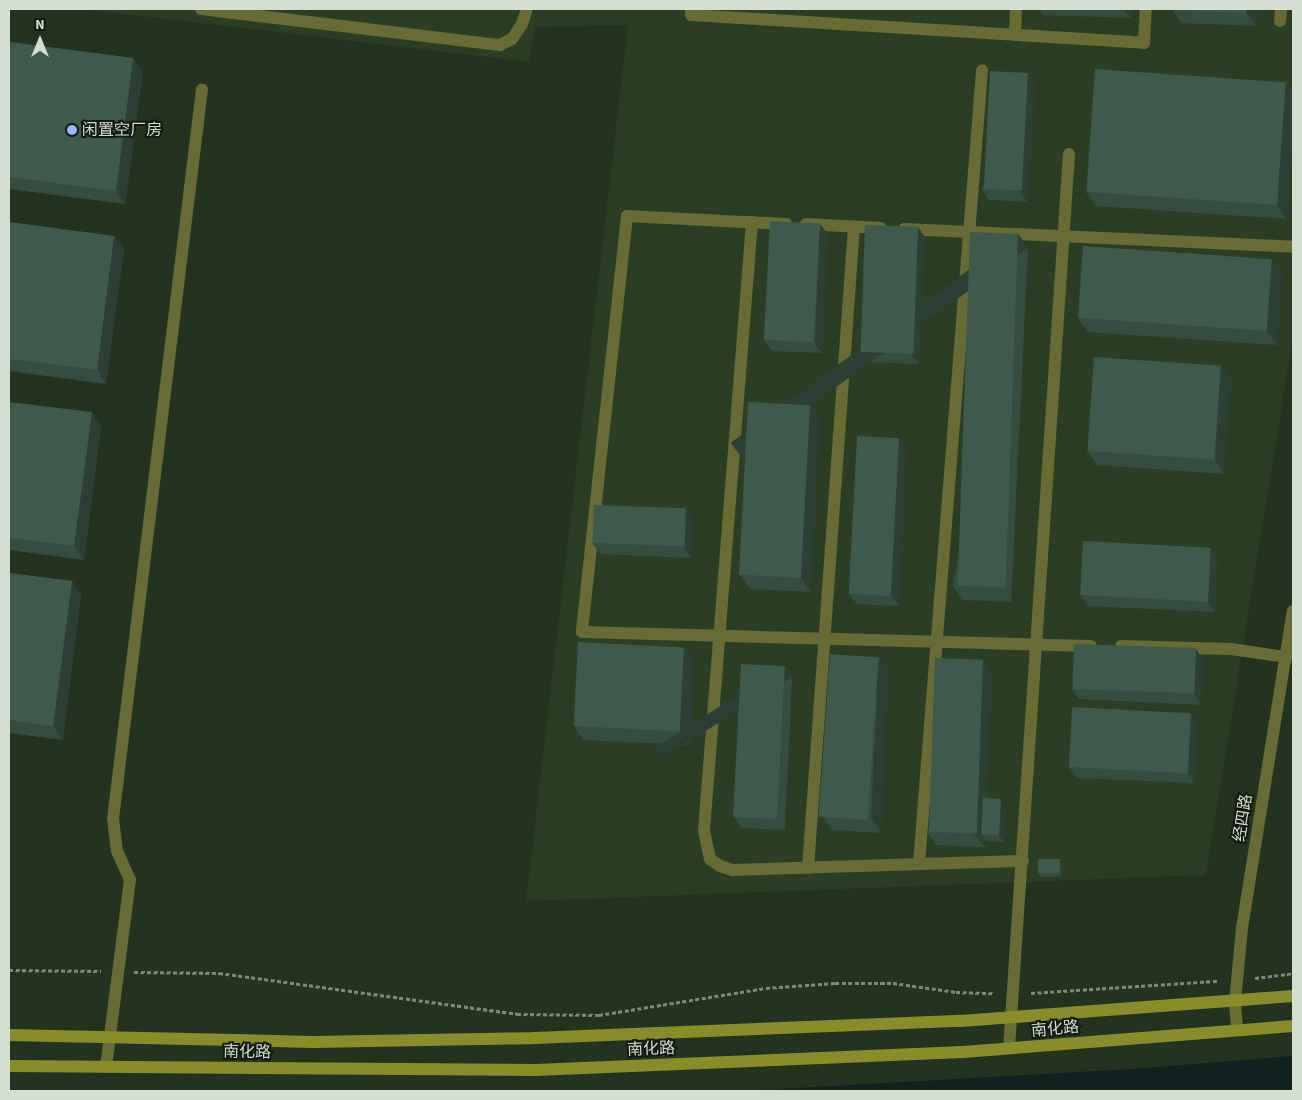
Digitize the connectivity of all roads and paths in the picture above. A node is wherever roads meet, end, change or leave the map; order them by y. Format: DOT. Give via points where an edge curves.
graph roads {
  1 [pos="201,9"];
  2 [pos="527,9"];
  3 [pos="691,9"];
  4 [pos="1016,9"];
  5 [pos="1146,9"];
  6 [pos="230,10"];
  7 [pos="1014,35"];
  8 [pos="982,70"];
  9 [pos="202,89"];
  10 [pos="1069,154"];
  11 [pos="752,222"];
  12 [pos="854,227"];
  13 [pos="969,232"];
  14 [pos="1064,236"];
  15 [pos="1293,247"];
  16 [pos="1293,611"];
  17 [pos="719,636"];
  18 [pos="824,639"];
  19 [pos="937,641"];
  20 [pos="1037,644"];
  21 [pos="1286,657"];
  22 [pos="1023,861"];
  23 [pos="920,864"];
  24 [pos="808,868"];
  25 [pos="9,970"];
  26 [pos="119,972"];
  27 [pos="1293,973"];
  28 [pos="1237,980"];
  29 [pos="1014,994"];
  30 [pos="1293,996"];
  31 [pos="1235,1001"];
  32 [pos="1013,1017"];
  33 [pos="1293,1026"];
  34 [pos="1237,1030"];
  35 [pos="9,1035"];
  36 [pos="111,1037"];
  37 [pos="1009,1048"];
  38 [pos="9,1066"];
  39 [pos="106,1067"];
  1 -- 6 [label="street"];
  2 -- 6 [label="street" via="512,40 500,44"];
  3 -- 7 [label="street" via="691,15"];
  4 -- 7 [label="street"];
  5 -- 7 [label="street" via="1144,43"];
  8 -- 13 [label="street"];
  9 -- 26 [label="street" via="113,819 117,850 130,880"];
  10 -- 14 [label="street"];
  11 -- 12 [label="street"];
  11 -- 17 [label="street"];
  11 -- 17 [label="street" via="627,216 582,632"];
  12 -- 13 [label="street"];
  12 -- 18 [label="street"];
  13 -- 14 [label="street"];
  13 -- 19 [label="street"];
  14 -- 15 [label="street"];
  14 -- 20 [label="street"];
  16 -- 21 [label="street, 经四路"];
  17 -- 18 [label="street"];
  17 -- 24 [label="street" via="704,831 710,859 732,870"];
  18 -- 19 [label="street"];
  18 -- 24 [label="street"];
  19 -- 20 [label="street"];
  19 -- 23 [label="street"];
  20 -- 21 [label="street" via="1230,649"];
  20 -- 22 [label="street"];
  21 -- 28 [label="street, 经四路" via="1242,928"];
  22 -- 23 [label="street"];
  22 -- 29 [label="street"];
  23 -- 24 [label="street"];
  25 -- 26 [label="path"];
  26 -- 29 [label="path" via="219,973 517,1014 599,1014 766,988 835,982 893,983 956,992"];
  26 -- 36 [label="street"];
  27 -- 28 [label="path"];
  28 -- 29 [label="path"];
  28 -- 31 [label="street, 经四路"];
  29 -- 32 [label="street"];
  30 -- 31 [label="main road, 南化路"];
  31 -- 32 [label="main road, 南化路"];
  31 -- 34 [label="street, 经四路"];
  32 -- 36 [label="main road, 南化路" via="534,1038 312,1042"];
  32 -- 37 [label="street"];
  33 -- 34 [label="main road, 南化路"];
  34 -- 37 [label="main road, 南化路"];
  35 -- 36 [label="main road, 南化路"];
  36 -- 39 [label="street"];
  37 -- 39 [label="main road, 南化路" via="535,1070"];
  38 -- 39 [label="main road, 南化路"];
}
